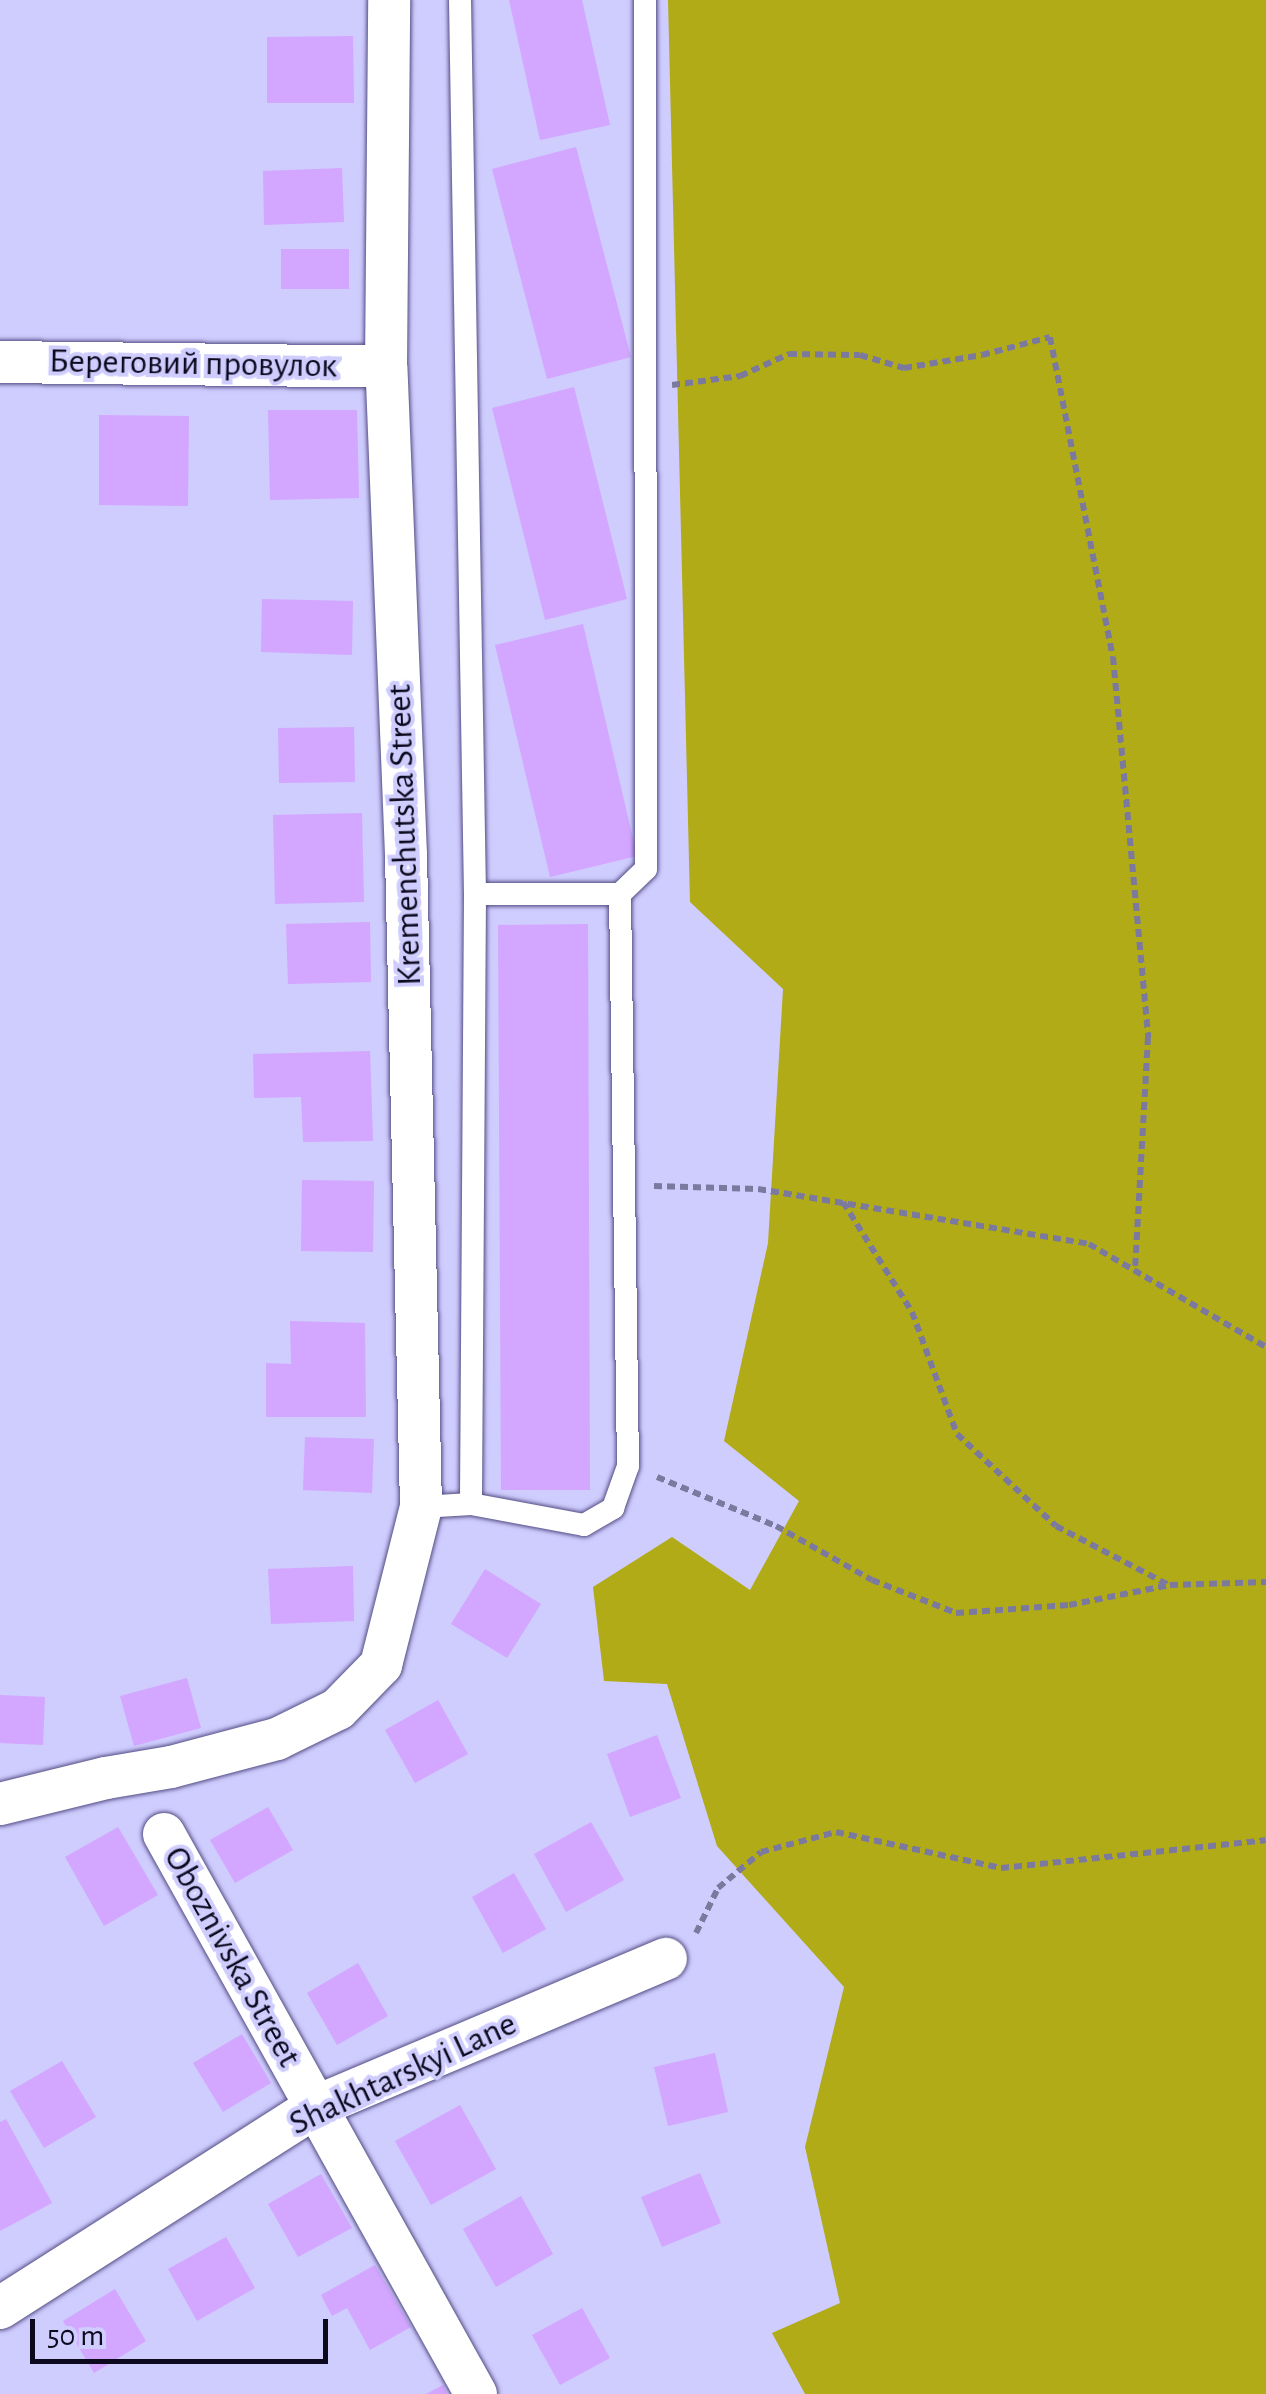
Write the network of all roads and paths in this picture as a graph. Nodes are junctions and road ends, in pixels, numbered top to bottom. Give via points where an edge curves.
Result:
1 (389, 0) edge
2 (460, 0) edge
3 (646, 0) edge
4 (0, 362) edge
5 (386, 367) junction
6 (646, 388) junction
7 (474, 894) junction
8 (620, 894) junction
9 (623, 1185) junction
10 (842, 1202) junction
11 (1135, 1271) junction
12 (1266, 1347) edge
13 (628, 1466) junction
14 (471, 1504) junction
15 (421, 1507) junction
16 (1266, 1582) edge
17 (1170, 1586) junction
18 (0, 1804) edge
19 (164, 1834) dead end
20 (1266, 1840) edge
21 (666, 1959) joint
22 (315, 2107) junction
23 (0, 2308) edge
24 (476, 2394) edge

1 - 5 street, Kremenchutska Street
2 - 7 lane
3 - 6 lane
4 - 5 street, Береговий провулок
5 - 15 street, Kremenchutska Street via 406,836
6 - 8 lane via 646,868
6 - 11 path via 740,376 789,354 860,354 904,368 1050,336 1113,657 1124,772 1148,1038
7 - 8 lane
7 - 14 lane
8 - 9 lane
9 - 10 path via 758,1189
9 - 13 lane
10 - 11 path via 1088,1244
10 - 17 path via 912,1312 956,1434 1056,1526
11 - 12 path
13 - 14 lane via 613,1508 584,1525
13 - 17 path via 776,1526 872,1580 956,1613 1069,1605
14 - 15 lane
15 - 18 street, Kremenchutska Street via 381,1665 338,1709 277,1739
16 - 17 path
19 - 22 street, Oboznivska Street
20 - 21 path via 1001,1868 836,1832 761,1852 718,1888 692,1942
21 - 22 street, Shakhtarskyi Lane
22 - 23 street, Shakhtarskyi Lane
22 - 24 street, Oboznivska Street

